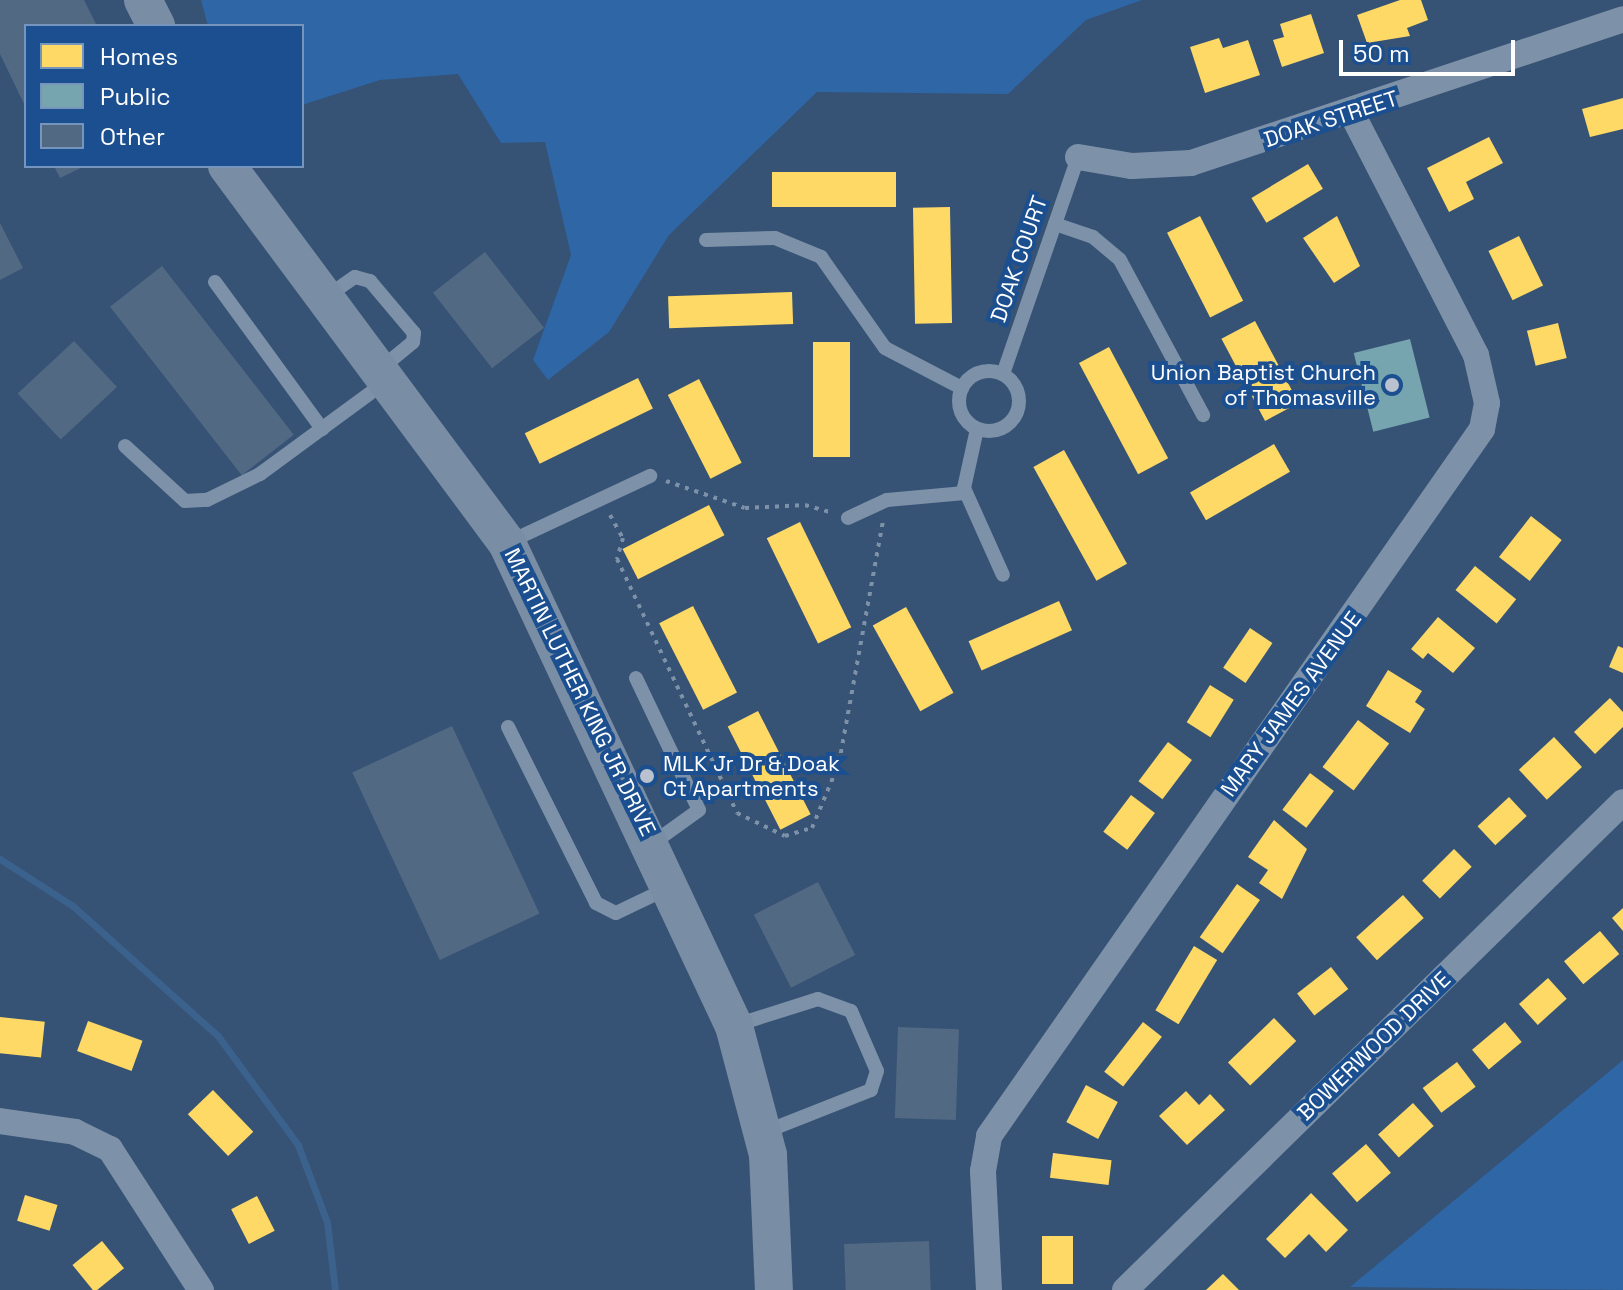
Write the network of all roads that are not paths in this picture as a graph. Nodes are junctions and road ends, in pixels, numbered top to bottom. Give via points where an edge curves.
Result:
1 (143, 0) edge
2 (1623, 19) edge
3 (155, 24) edge
4 (1352, 114) junction
5 (1078, 157) joint
6 (228, 168) edge
7 (1055, 224) junction
8 (706, 240) dead end
9 (215, 282) dead end
10 (323, 299) junction
11 (1003, 374) junction
12 (383, 376) junction
13 (962, 388) junction
14 (1203, 415) dead end
15 (322, 429) junction
16 (977, 429) junction
17 (125, 446) dead end
18 (650, 476) road end
19 (965, 493) junction
20 (848, 518) road end
21 (507, 543) junction
22 (1003, 575) dead end
23 (636, 678) dead end
24 (508, 727) dead end
25 (1623, 802) edge
26 (653, 843) junction
27 (674, 886) junction
28 (734, 1026) junction
29 (0, 1121) edge
30 (762, 1133) junction
31 (201, 1290) edge
32 (774, 1290) edge
33 (989, 1290) edge
34 (1125, 1290) edge

1 - 3 street
2 - 4 street, DOAK STREET
4 - 5 street, DOAK STREET via 1191,163 1132,166
4 - 33 street, MARY JAMES AVENUE via 1476,355 1487,403 1482,429 989,1136 983,1171
5 - 7 lane, DOAK COURT
6 - 10 street, MARTIN LUTHER KING JR DRIVE
7 - 11 lane, DOAK COURT
7 - 14 lane via 1093,237 1120,260
8 - 13 lane via 775,238 821,257 885,348
9 - 15 lane
10 - 12 street, MARTIN LUTHER KING JR DRIVE
10 - 12 lane via 355,277 370,281 414,333 413,342
11 - 13 lane via 984,371
11 - 16 lane via 1020,399 1014,419 997,430
12 - 15 lane
12 - 21 street, MARTIN LUTHER KING JR DRIVE
13 - 16 lane via 959,407
15 - 17 lane via 260,474 207,500 185,501
16 - 19 lane
18 - 21 lane
19 - 20 lane via 887,500
19 - 22 lane
21 - 26 street, MARTIN LUTHER KING JR DRIVE
23 - 26 lane via 699,810
24 - 27 lane via 596,903 616,913
25 - 34 street, BOWERWOOD DRIVE
26 - 27 street, MARTIN LUTHER KING JR DRIVE
27 - 28 street, MARTIN LUTHER KING JR DRIVE
28 - 30 street, MARTIN LUTHER KING JR DRIVE
28 - 30 lane via 818,999 851,1011 877,1071 871,1090
29 - 31 street via 75,1132 110,1149
30 - 32 street, MARTIN LUTHER KING JR DRIVE

